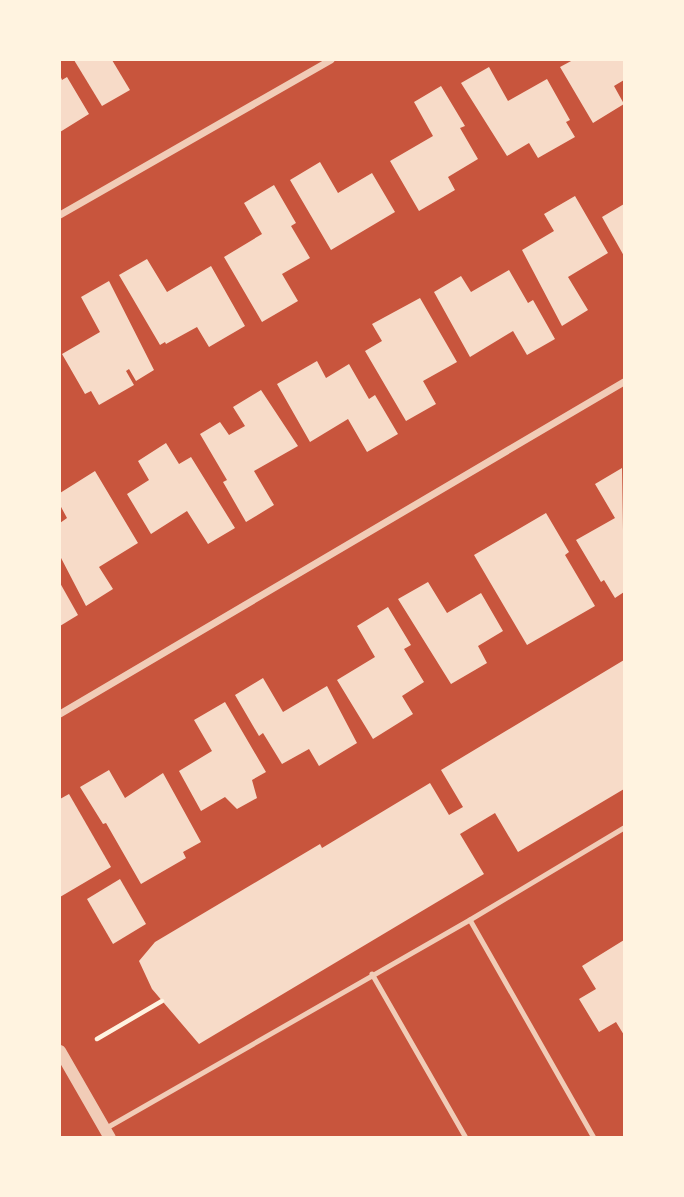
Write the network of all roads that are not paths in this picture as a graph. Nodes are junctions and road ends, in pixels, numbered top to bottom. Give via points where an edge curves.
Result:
1 (331, 60) edge
2 (60, 215) edge
3 (625, 382) edge
4 (60, 714) edge
5 (625, 828) edge
6 (470, 920) junction
7 (372, 974) junction
8 (60, 1052) edge
9 (107, 1133) edge
10 (466, 1138) edge
11 (594, 1138) edge

1 - 2 street
3 - 4 street
5 - 6 lane
6 - 7 lane
6 - 11 lane
7 - 9 lane
7 - 10 lane
8 - 9 street

